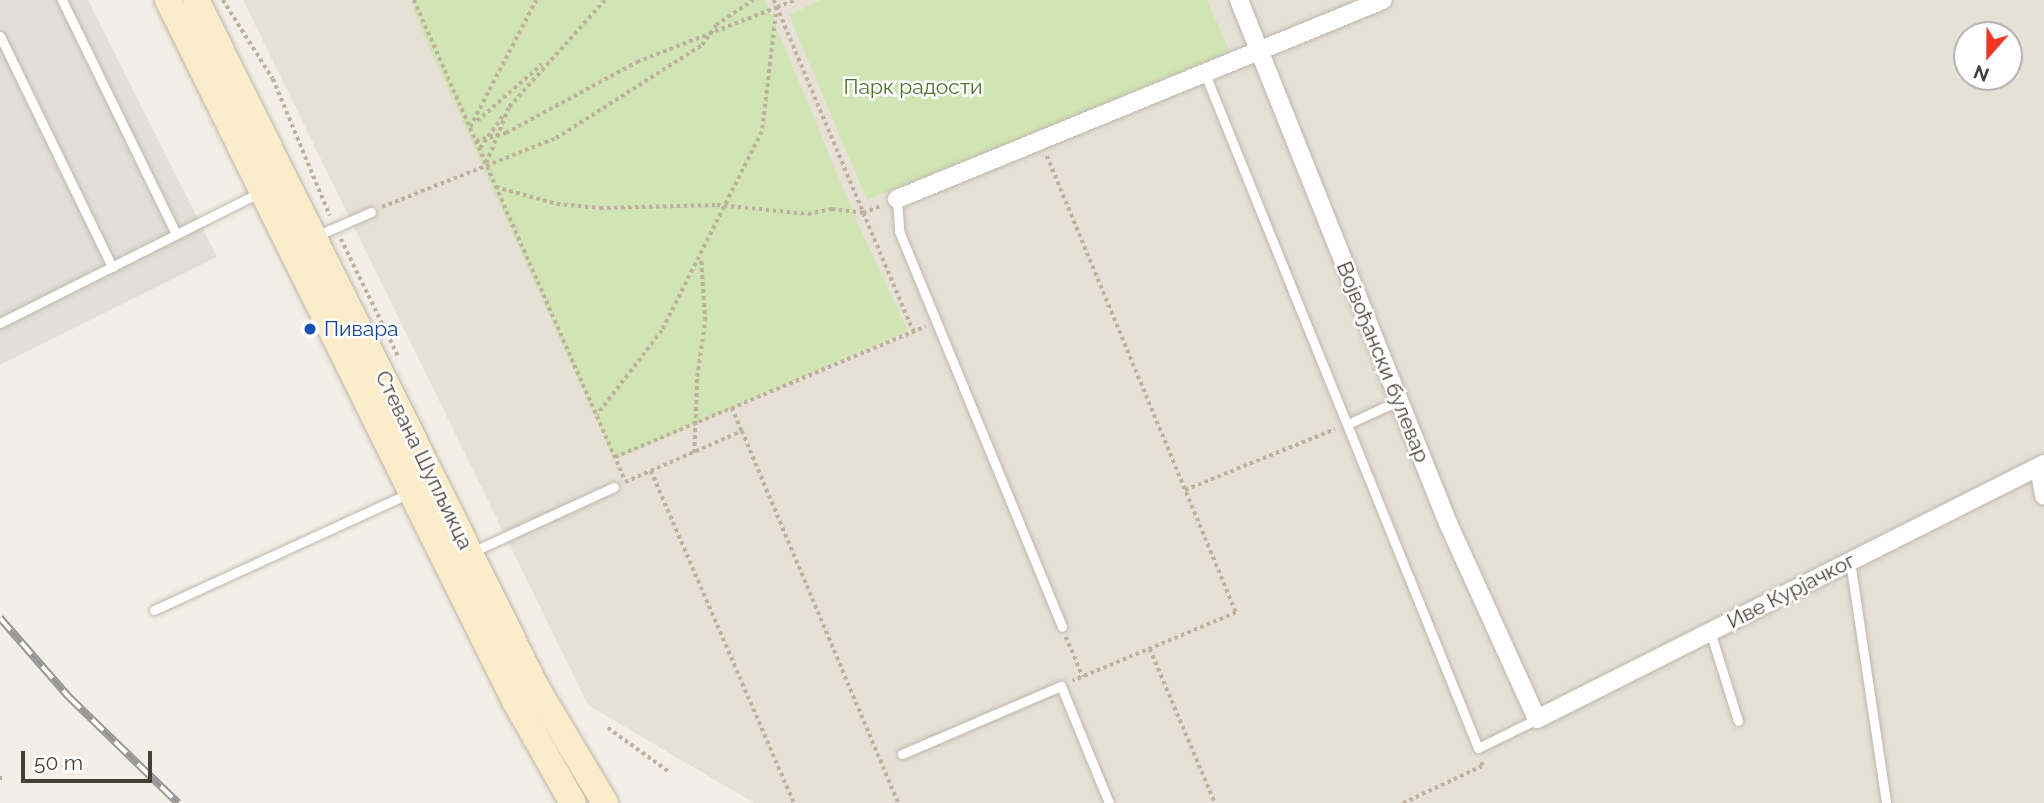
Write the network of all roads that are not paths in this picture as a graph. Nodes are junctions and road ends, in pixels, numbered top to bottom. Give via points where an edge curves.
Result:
1 (62, 0) edge
2 (168, 0) edge
3 (196, 0) edge
4 (1239, 0) edge
5 (1383, 0) edge
6 (0, 36) edge
7 (1261, 51) junction
8 (1205, 74) junction
9 (262, 191) junction
10 (897, 199) joint
11 (371, 212) road end
12 (325, 233) junction
13 (176, 234) junction
14 (289, 248) junction
15 (112, 267) junction
16 (0, 323) edge
17 (1398, 401) junction
18 (1350, 423) junction
19 (2041, 465) edge
20 (614, 487) road end
21 (410, 492) junction
22 (2044, 496) edge
23 (470, 553) junction
24 (1850, 561) junction
25 (154, 610) dead end
26 (1062, 627) road end
27 (1710, 631) junction
28 (1537, 719) junction
29 (1738, 721) dead end
30 (902, 754) dead end
31 (573, 803) edge
32 (605, 803) edge
33 (1109, 803) edge
34 (1886, 803) edge

1 - 13 lane
2 - 9 main road, Стевана Шупљикца
3 - 12 main road, Стевана Шупљикца
4 - 7 street, Војвођански булевар
5 - 7 street
6 - 15 lane
7 - 8 street
7 - 17 street, Војвођански булевар
8 - 10 street
8 - 18 lane
9 - 13 lane
9 - 14 main road, Стевана Шупљикца
10 - 26 lane via 899,231
11 - 12 lane
12 - 14 lane
12 - 23 main road, Стевана Шупљикца
13 - 15 lane
14 - 21 main road, Стевана Шупљикца
15 - 16 lane
17 - 18 lane
17 - 28 street, Војвођански булевар
18 - 28 lane via 1478,748
19 - 22 street
19 - 24 street, Иве Курјачког
20 - 23 lane
21 - 25 lane
21 - 31 main road, Стевана Шупљикца via 515,701
23 - 32 main road, Стевана Шупљикца via 567,745
24 - 27 street, Иве Курјачког
24 - 34 lane
27 - 28 street, Иве Курјачког
27 - 29 lane
30 - 33 lane via 1061,686

